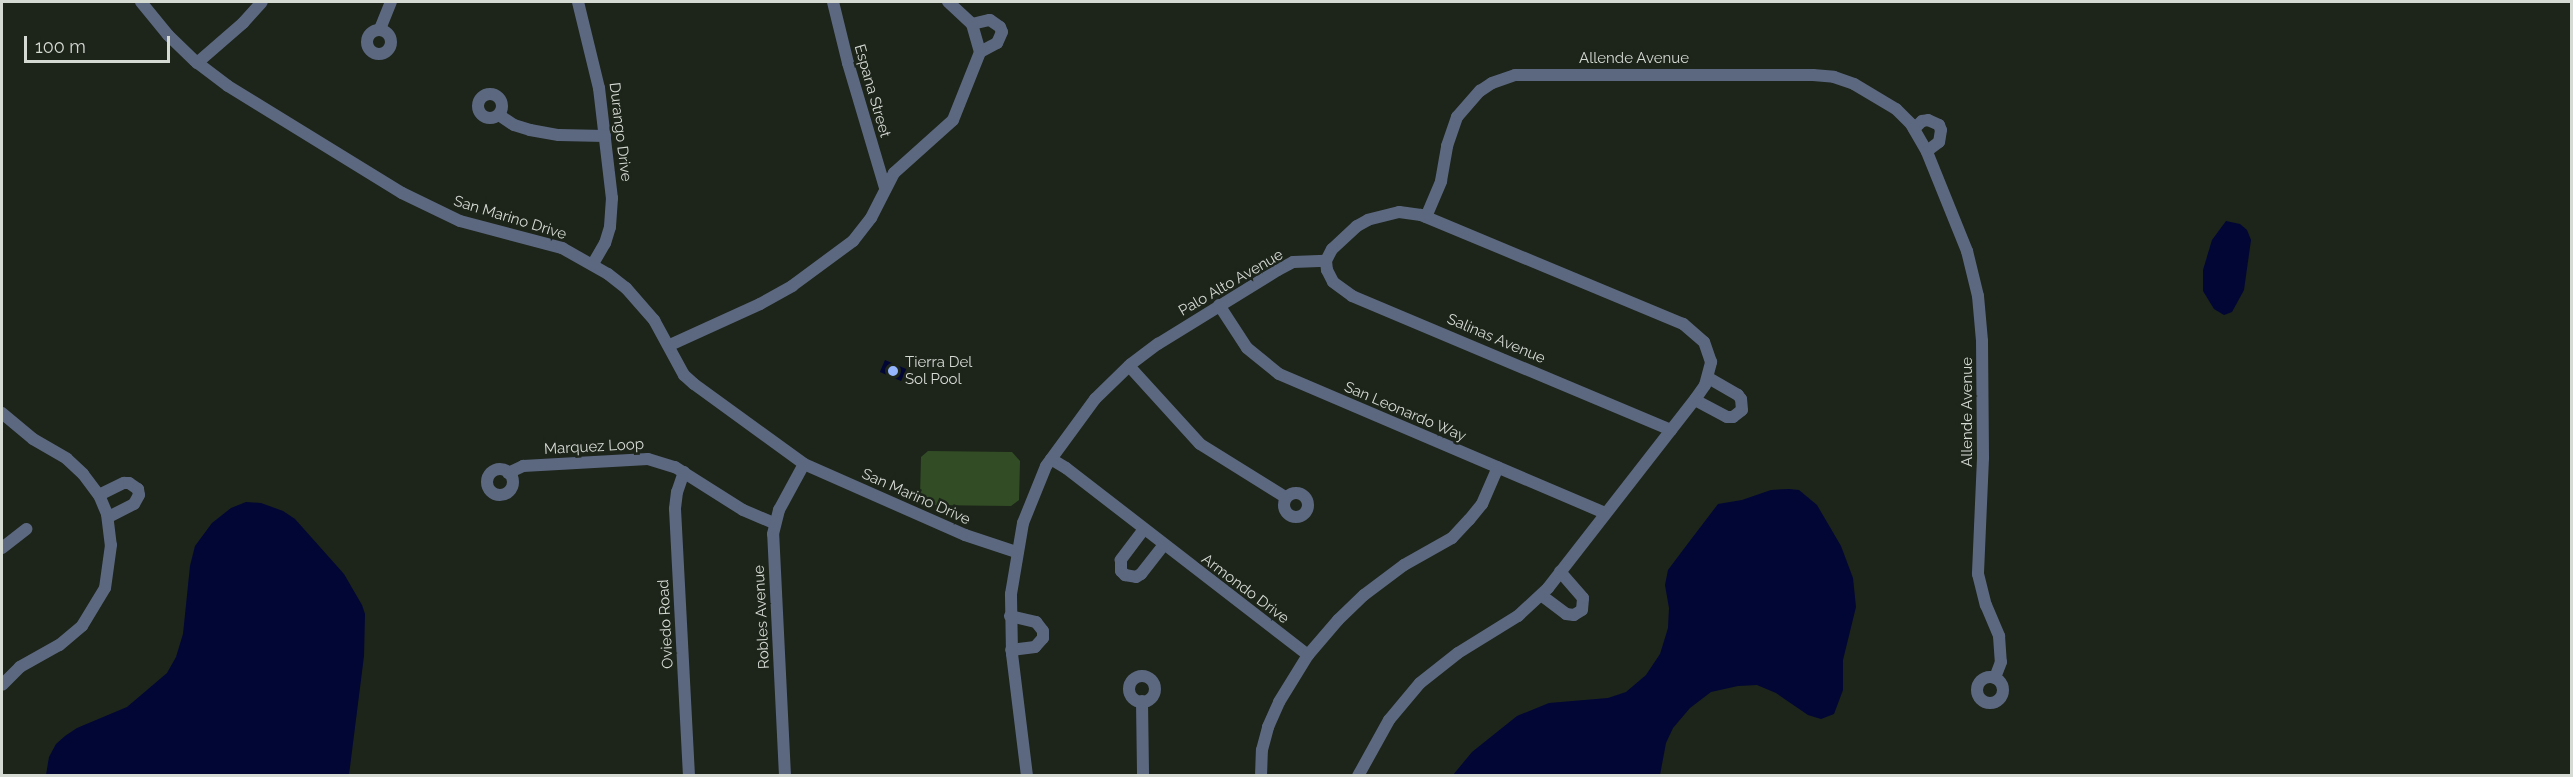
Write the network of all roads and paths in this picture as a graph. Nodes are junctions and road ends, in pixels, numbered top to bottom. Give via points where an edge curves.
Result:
1 (141, 2) edge
2 (262, 2) edge
3 (390, 2) edge
4 (578, 2) edge
5 (833, 2) edge
6 (948, 2) edge
7 (972, 24) junction
8 (380, 29) dead end
9 (980, 52) junction
10 (197, 63) junction
11 (500, 115) dead end
12 (1914, 129) junction
13 (605, 136) junction
14 (1927, 151) junction
15 (885, 188) junction
16 (1426, 217) junction
17 (1326, 261) junction
18 (593, 264) junction
19 (1219, 305) junction
20 (670, 345) junction
21 (1129, 366) junction
22 (1708, 378) junction
23 (1695, 400) junction
24 (2, 413) edge
25 (1671, 430) junction
26 (1051, 459) junction
27 (804, 464) junction
28 (1498, 467) junction
29 (684, 472) junction
30 (508, 473) dead end
31 (99, 495) junction
32 (1285, 497) dead end
33 (1605, 513) junction
34 (108, 517) junction
35 (774, 523) junction
36 (1144, 529) junction
37 (26, 530) dead end
38 (1164, 546) junction
39 (2, 548) edge
40 (1016, 552) junction
41 (1560, 572) junction
42 (1541, 595) junction
43 (1010, 616) junction
44 (1011, 650) junction
45 (1308, 655) junction
46 (1995, 678) dead end
47 (2, 685) edge
48 (1142, 701) dead end
49 (689, 776) edge
50 (785, 776) edge
51 (1028, 776) edge
52 (1143, 776) edge
53 (1261, 776) edge
54 (1358, 776) edge

1 - 10 street, San Marino Drive
2 - 10 street
3 - 8 street
4 - 13 street, Durango Drive via 597,73
5 - 15 street, Espana Street
6 - 7 street
7 - 9 street
7 - 9 street via 990,20 1002,32 997,43
9 - 15 street via 953,120 894,173
10 - 18 street, San Marino Drive via 322,145 433,210 562,248
11 - 13 street via 530,130
12 - 14 street, Allende Avenue
12 - 14 street via 1928,120 1939,125 1939,142
12 - 16 street, Allende Avenue via 1878,97 1834,77 1515,75 1480,91 1457,117 1441,181
13 - 18 street, Durango Drive via 612,213 605,243
14 - 46 street, Allende Avenue via 1967,251 1978,296 1983,458 1978,574 1999,636 2001,662
15 - 20 street via 871,218 853,241 760,304
16 - 17 street via 1399,212 1368,220 1343,237
16 - 22 street via 1683,324 1704,342 1711,362
17 - 19 street, Palo Alto Avenue via 1293,262
17 - 25 street, Salinas Avenue via 1333,282 1352,296
18 - 20 street, San Marino Drive via 641,303
19 - 21 street, Palo Alto Avenue
19 - 28 street, San Leonardo Way via 1247,348 1279,374
20 - 27 street, San Marino Drive via 684,375 693,384
21 - 26 street, Palo Alto Avenue via 1095,399
21 - 32 street via 1200,444
22 - 23 street
22 - 23 street via 1738,395 1742,410 1727,417
23 - 25 street
24 - 31 street via 33,439 67,459
25 - 33 street
26 - 36 street, Armondo Drive
26 - 40 street, Palo Alto Avenue via 1023,523
27 - 35 street, Robles Avenue
27 - 40 street, San Marino Drive via 965,536
28 - 33 street, San Leonardo Way
28 - 45 street via 1482,504 1452,538 1404,565 1364,596
29 - 30 street, Marquez Loop via 648,459 522,466
29 - 35 street, Marquez Loop via 743,510
29 - 49 street, Oviedo Road via 675,509
31 - 34 street
31 - 34 street via 124,483 138,489 134,504
33 - 41 street
34 - 47 street via 108,576 90,615 69,638 20,667
35 - 50 street, Robles Avenue
36 - 38 street, Armondo Drive
36 - 38 street via 1121,560 1125,575 1141,574
37 - 39 street
38 - 45 street, Armondo Drive
40 - 43 street, Palo Alto Avenue
41 - 42 street
41 - 42 street via 1583,598 1582,610 1566,614
42 - 54 street via 1518,616 1442,665 1414,689 1389,720
43 - 44 street, Palo Alto Avenue
43 - 44 street via 1035,622 1043,632 1035,647
44 - 51 street, Palo Alto Avenue
45 - 53 street via 1268,727
48 - 52 street

